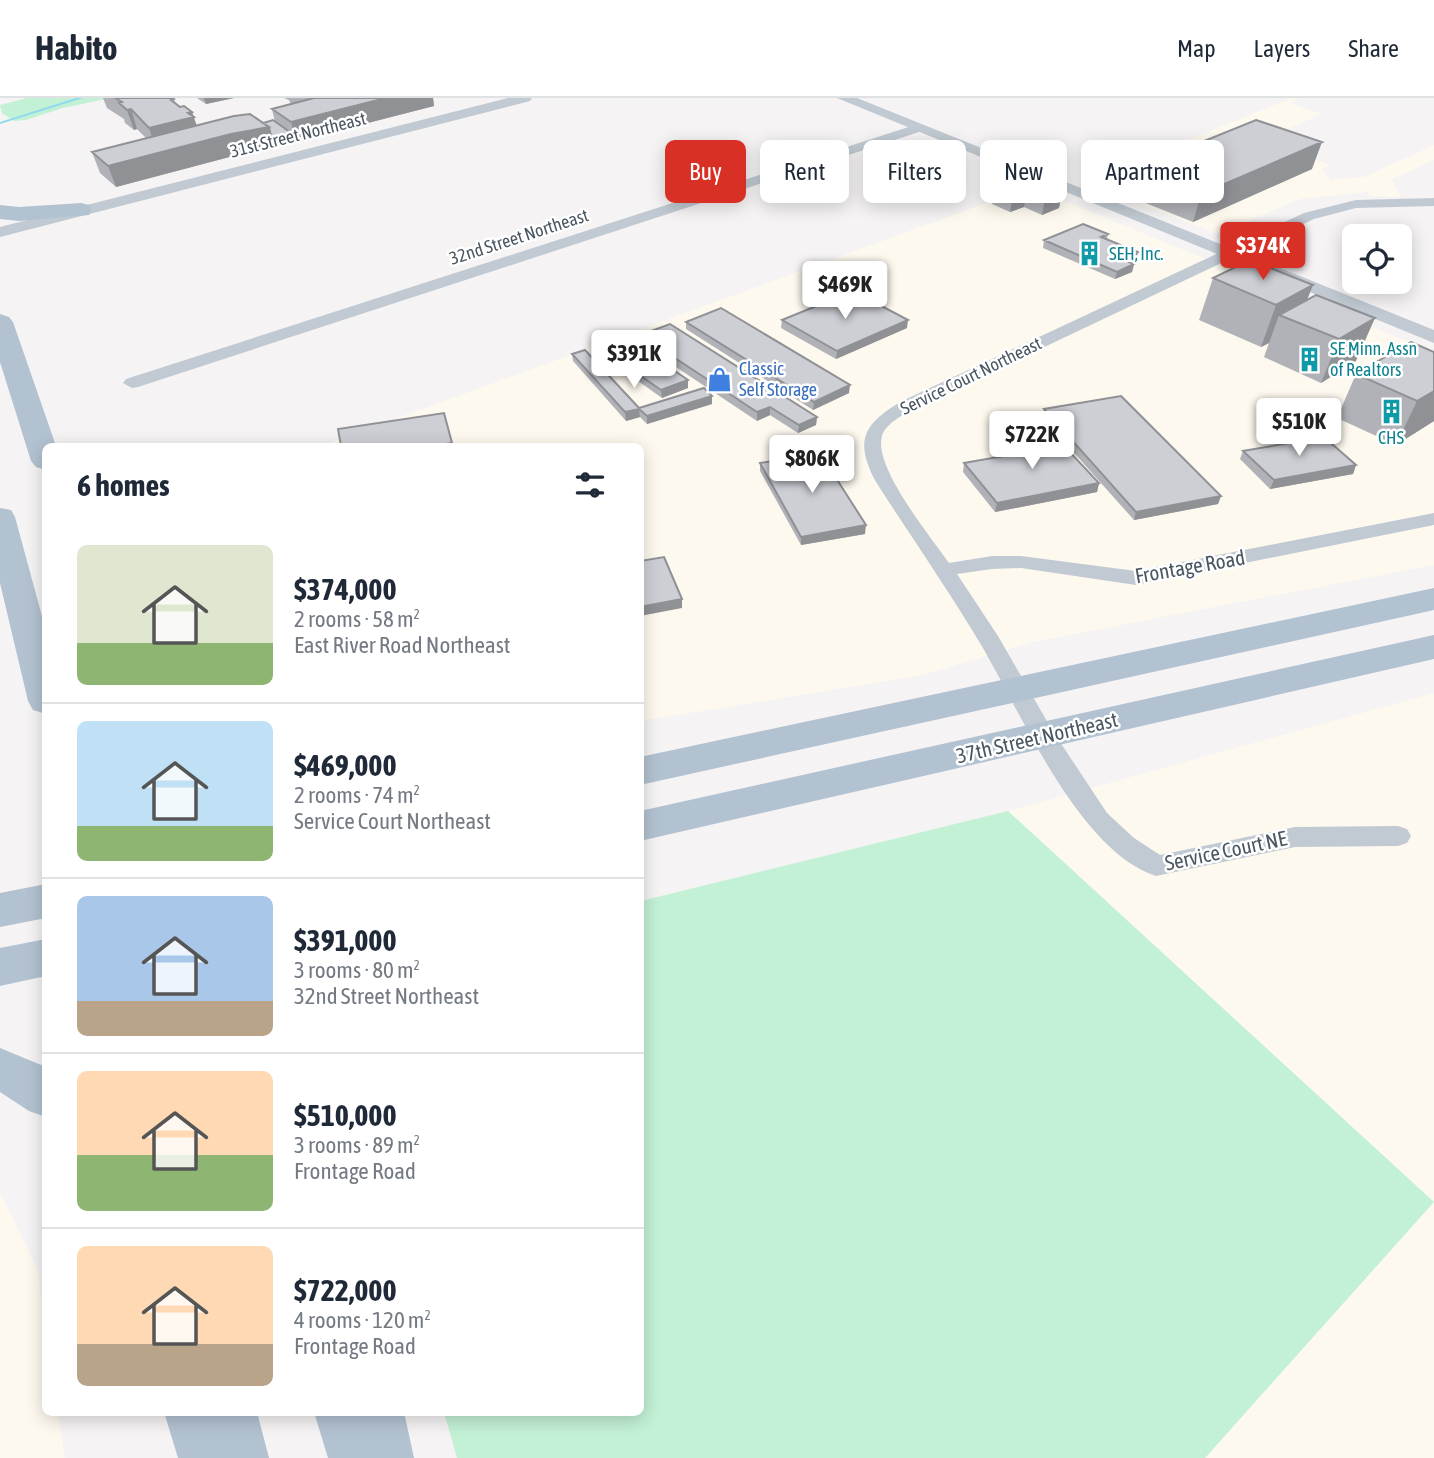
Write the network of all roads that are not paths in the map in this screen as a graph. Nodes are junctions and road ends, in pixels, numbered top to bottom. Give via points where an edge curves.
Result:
1 (525, 98) edge
2 (844, 98) edge
3 (918, 128) junction
4 (1434, 202) edge
5 (81, 210) junction
6 (0, 212) edge
7 (0, 232) edge
8 (1230, 253) junction
9 (0, 322) edge
10 (1434, 337) edge
11 (132, 383) dead end
12 (42, 449) edge
13 (0, 517) edge
14 (1434, 519) edge
15 (945, 570) junction
16 (1434, 599) edge
17 (1434, 647) edge
18 (42, 685) edge
19 (1018, 689) junction
20 (1044, 736) junction
21 (795, 738) junction
22 (644, 759) edge
23 (644, 770) edge
24 (838, 783) junction
25 (644, 825) edge
26 (1398, 836) dead end
27 (644, 844) edge
28 (42, 902) edge
29 (0, 911) edge
30 (42, 958) edge
31 (0, 967) edge
32 (0, 1069) edge
33 (42, 1092) edge
34 (193, 1416) edge
35 (230, 1416) edge
36 (343, 1416) edge
37 (376, 1416) edge
38 (207, 1458) edge
39 (240, 1458) edge
40 (357, 1458) edge
41 (385, 1458) edge

1 - 5 street, 31st Street Northeast
2 - 3 street
3 - 8 street
3 - 11 street, 32nd Street Northeast
4 - 8 street, Service Court Northeast via 1339,206
5 - 6 main road
5 - 7 street, 31st Street Northeast
8 - 10 street
8 - 15 street, Service Court Northeast via 908,405 875,430 870,447 873,458
9 - 12 main road
13 - 18 main road
14 - 15 street, Frontage Road via 1136,578 1021,562 986,562
15 - 19 street, Service Court Northeast
16 - 19 main road
17 - 20 main road, 37th Street Northeast
19 - 20 street, Service Court NE
19 - 21 main road
20 - 24 main road, 37th Street Northeast
20 - 26 street, Service Court NE via 1098,820 1156,866 1294,837
21 - 22 main road
21 - 23 main road
24 - 25 main road, 37th Street Northeast
24 - 27 main road
28 - 29 main road
30 - 31 main road
32 - 33 main road
34 - 38 main road
35 - 39 main road
36 - 40 main road
37 - 41 main road

